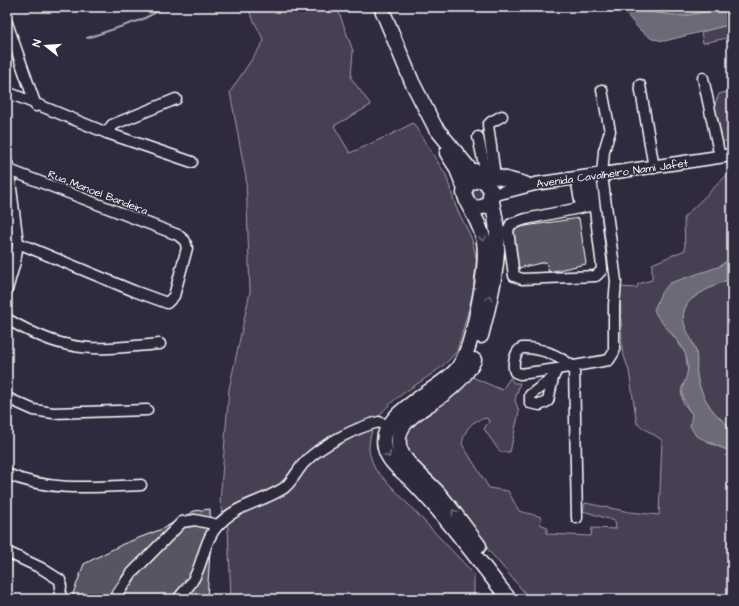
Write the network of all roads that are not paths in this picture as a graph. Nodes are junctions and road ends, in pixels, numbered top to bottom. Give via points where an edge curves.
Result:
1 (373, 7) edge
2 (381, 7) edge
3 (7, 23) edge
4 (703, 78) dead end
5 (640, 85) dead end
6 (602, 90) dead end
7 (7, 92) edge
8 (176, 99) dead end
9 (36, 106) junction
10 (502, 116) dead end
11 (107, 133) junction
12 (478, 137) dead end
13 (726, 156) edge
14 (192, 162) dead end
15 (8, 166) edge
16 (654, 168) junction
17 (588, 177) junction
18 (530, 184) joint
19 (489, 185) junction
20 (464, 189) junction
21 (468, 204) junction
22 (587, 206) junction
23 (18, 243) junction
24 (7, 290) edge
25 (7, 319) edge
26 (160, 344) dead end
27 (574, 367) junction
28 (7, 398) edge
29 (147, 410) dead end
30 (387, 427) junction
31 (7, 474) edge
32 (141, 484) dead end
33 (577, 518) dead end
34 (218, 525) junction
35 (7, 552) edge
36 (60, 599) edge
37 (114, 599) edge
38 (178, 599) edge
39 (509, 599) edge
40 (520, 599) edge

1 - 20 highway via 419,112 432,135 456,167
2 - 19 highway via 426,112 441,136 471,171
3 - 9 street
4 - 13 street
5 - 16 street
6 - 17 street via 610,131 604,151
7 - 9 street
8 - 11 street via 116,123
9 - 11 street
10 - 19 street via 488,125
11 - 14 street
12 - 19 street
13 - 16 main road, Avenida Cavalheiro Nami Jafet
15 - 23 street
15 - 23 street, Rua Manoel Bandeira via 178,235 185,241 187,248 174,296 170,302 165,303
16 - 17 main road, Avenida Cavalheiro Nami Jafet
17 - 18 main road, Avenida Cavalheiro Nami Jafet
17 - 22 street
17 - 22 street
17 - 27 street via 616,281 614,352 609,360
18 - 19 highway
19 - 20 highway via 471,182
19 - 21 highway via 489,203 481,208
40 -> 19 highway via 452,510 413,467 399,447 400,430 404,422 464,377 474,360 495,268 497,232
20 - 21 highway
21 -> 30 highway via 482,232 484,255 469,346 464,360 458,369 400,413
22 - 22 street via 602,267 599,274 522,279 514,276 508,230 511,224
23 - 24 street
25 - 26 street via 30,332 68,345 88,348
27 - 27 street via 546,351 522,348 518,352 514,369 520,374 555,374
27 - 33 street
28 - 29 street via 34,410 53,413
30 - 34 street via 380,422 366,425 327,446 305,462 286,486 271,496 240,507
30 -> 39 highway via 383,440 389,457 434,504
31 - 32 street via 39,484 65,486
34 - 37 street via 195,520 182,522 132,574
34 - 38 street via 208,538 190,586
35 - 36 street via 42,568 60,580

